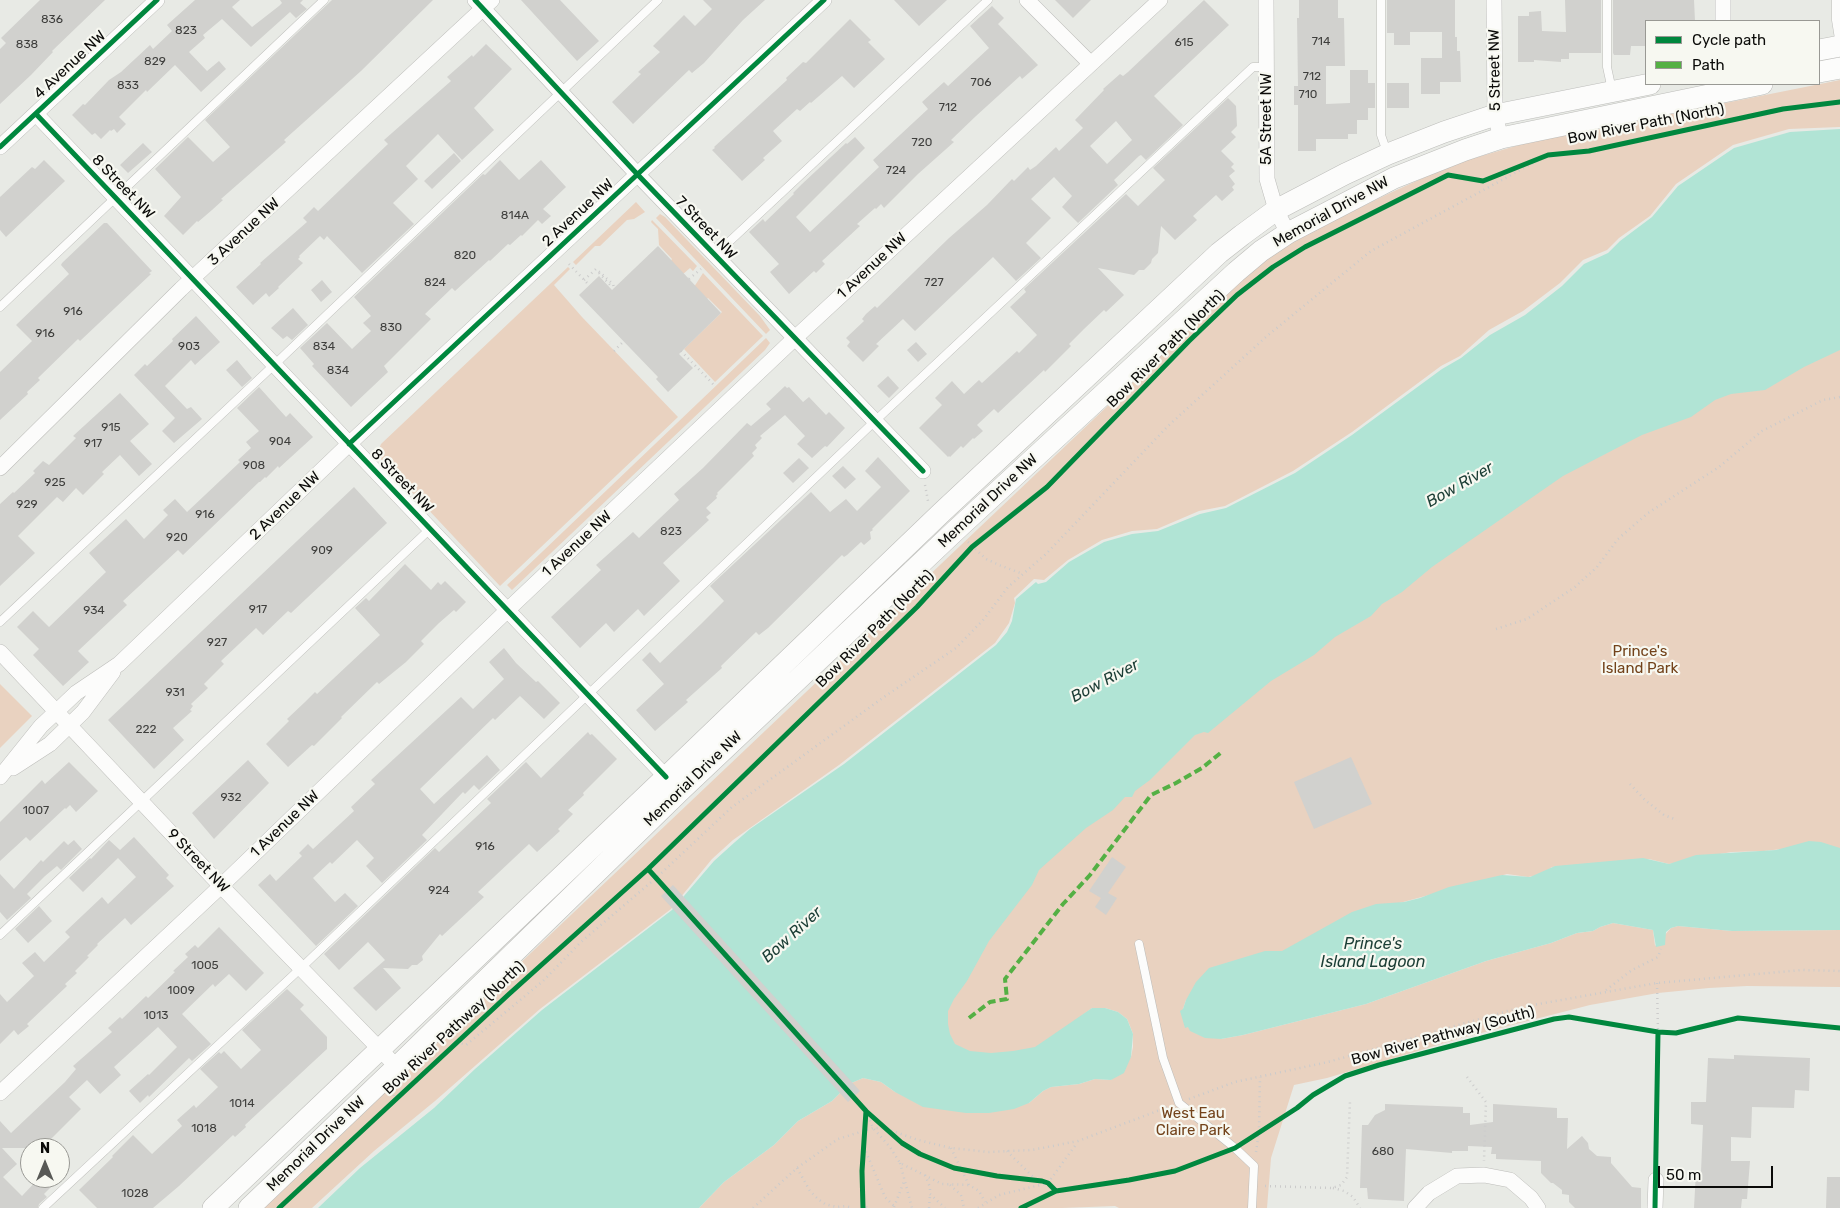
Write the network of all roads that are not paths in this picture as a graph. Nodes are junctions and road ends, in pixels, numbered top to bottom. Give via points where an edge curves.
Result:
1 (157, 0) edge
2 (324, 0) edge
3 (658, 0) edge
4 (824, 0) edge
5 (988, 0) edge
6 (1027, 0) edge
7 (1160, 0) edge
8 (1266, 0) edge
9 (1381, 0) edge
10 (1494, 0) edge
11 (1607, 0) edge
12 (1723, 0) edge
13 (1836, 0) edge
14 (483, 3) edge
15 (1723, 20) edge
16 (1840, 46) edge
17 (1820, 50) edge
18 (1090, 64) junction
19 (1267, 67) junction
20 (1840, 68) edge
21 (1820, 72) edge
22 (1645, 85) edge
23 (1752, 85) edge
24 (1733, 87) edge
25 (560, 92) junction
26 (1612, 92) junction
27 (36, 114) junction
28 (1495, 115) junction
29 (1501, 138) junction
30 (0, 147) edge
31 (1388, 154) junction
32 (638, 175) junction
33 (116, 198) junction
34 (1276, 210) junction
35 (1288, 233) junction
36 (715, 255) junction
37 (194, 278) junction
38 (0, 307) edge
39 (795, 338) junction
40 (274, 365) junction
41 (875, 421) junction
42 (350, 444) junction
43 (0, 468) edge
44 (923, 471) road end
45 (430, 529) junction
46 (508, 610) junction
47 (0, 622) edge
48 (0, 652) edge
49 (119, 664) junction
50 (588, 694) junction
51 (56, 712) junction
52 (69, 726) junction
53 (1, 776) edge
54 (666, 777) junction
55 (141, 801) junction
56 (221, 886) junction
57 (0, 934) edge
58 (1139, 944) dead end
59 (301, 968) junction
60 (380, 1048) junction
61 (397, 1067) junction
62 (0, 1094) edge
63 (1656, 1180) dead end
64 (43, 1208) edge
65 (213, 1208) edge
66 (249, 1208) edge
67 (1252, 1208) edge
68 (1414, 1208) edge
69 (1538, 1208) edge
70 (1655, 1208) edge

1 - 27 street, 4 Avenue NW
2 - 33 lane
3 - 25 lane
4 - 32 street, 2 Avenue NW
5 - 36 lane
6 - 18 street
7 - 18 street, 1 Avenue NW
8 - 19 street, 5A Street NW
9 - 31 lane via 1381,135
10 - 28 street, 5 Street NW
11 - 26 lane via 1607,66
12 - 15 street
13 - 16 lane
14 - 25 street, 7 Street NW
14 - 37 street, 3 Avenue NW
16 - 17 main road
18 - 39 street, 1 Avenue NW
19 - 34 street, 5A Street NW via 1267,180
19 - 41 lane via 1253,67
20 - 21 main road
22 - 26 main road, Memorial Drive NW
23 - 24 main road, Memorial Drive NW
24 - 29 main road, Memorial Drive NW
25 - 32 street, 7 Street NW
25 - 40 lane
26 - 28 main road, Memorial Drive NW
27 - 30 street, 4 Avenue NW
27 - 33 street, 8 Street NW
28 - 29 street, 5 Street NW
28 - 31 main road, Memorial Drive NW
29 - 35 main road, Memorial Drive NW via 1394,178
31 - 34 main road, Memorial Drive NW
32 - 36 street, 7 Street NW
32 - 42 street, 2 Avenue NW
33 - 37 street, 8 Street NW
33 - 38 lane
34 - 35 street, 5A Street NW
34 - 54 main road, Memorial Drive NW via 1219,253
35 - 61 main road, Memorial Drive NW via 1236,272 949,536 680,791
36 - 39 street, 7 Street NW
37 - 40 street, 8 Street NW
37 - 43 street, 3 Avenue NW
39 - 41 street, 7 Street NW
39 - 46 street, 1 Avenue NW
40 - 42 street, 8 Street NW
40 - 47 lane
41 - 44 street, 7 Street NW
41 - 50 lane
42 - 45 street, 8 Street NW
42 - 49 street, 2 Avenue NW
45 - 46 street, 8 Street NW
45 - 55 lane
46 - 50 street, 8 Street NW
46 - 56 street, 1 Avenue NW
48 - 51 street, 9 Street NW
49 - 51 street, 2 Avenue NW via 76,693
49 - 52 street, 2 Avenue NW
50 - 54 street, 8 Street NW
50 - 59 lane
51 - 52 street, 9 Street NW
51 - 53 street, 2 Avenue NW via 40,726
52 - 53 street, 2 Avenue NW via 50,744
52 - 55 street, 9 Street NW
54 - 60 main road, Memorial Drive NW
55 - 56 street, 9 Street NW
55 - 57 lane
56 - 59 street, 9 Street NW
56 - 62 street, 1 Avenue NW
58 - 67 lane via 1163,1058 1179,1103 1254,1166
59 - 60 street, 9 Street NW
59 - 64 lane
60 - 61 street, 9 Street NW
60 - 65 main road, Memorial Drive NW
61 - 66 main road, Memorial Drive NW
63 - 70 street
68 - 69 street via 1429,1193 1457,1176 1484,1175 1510,1180

